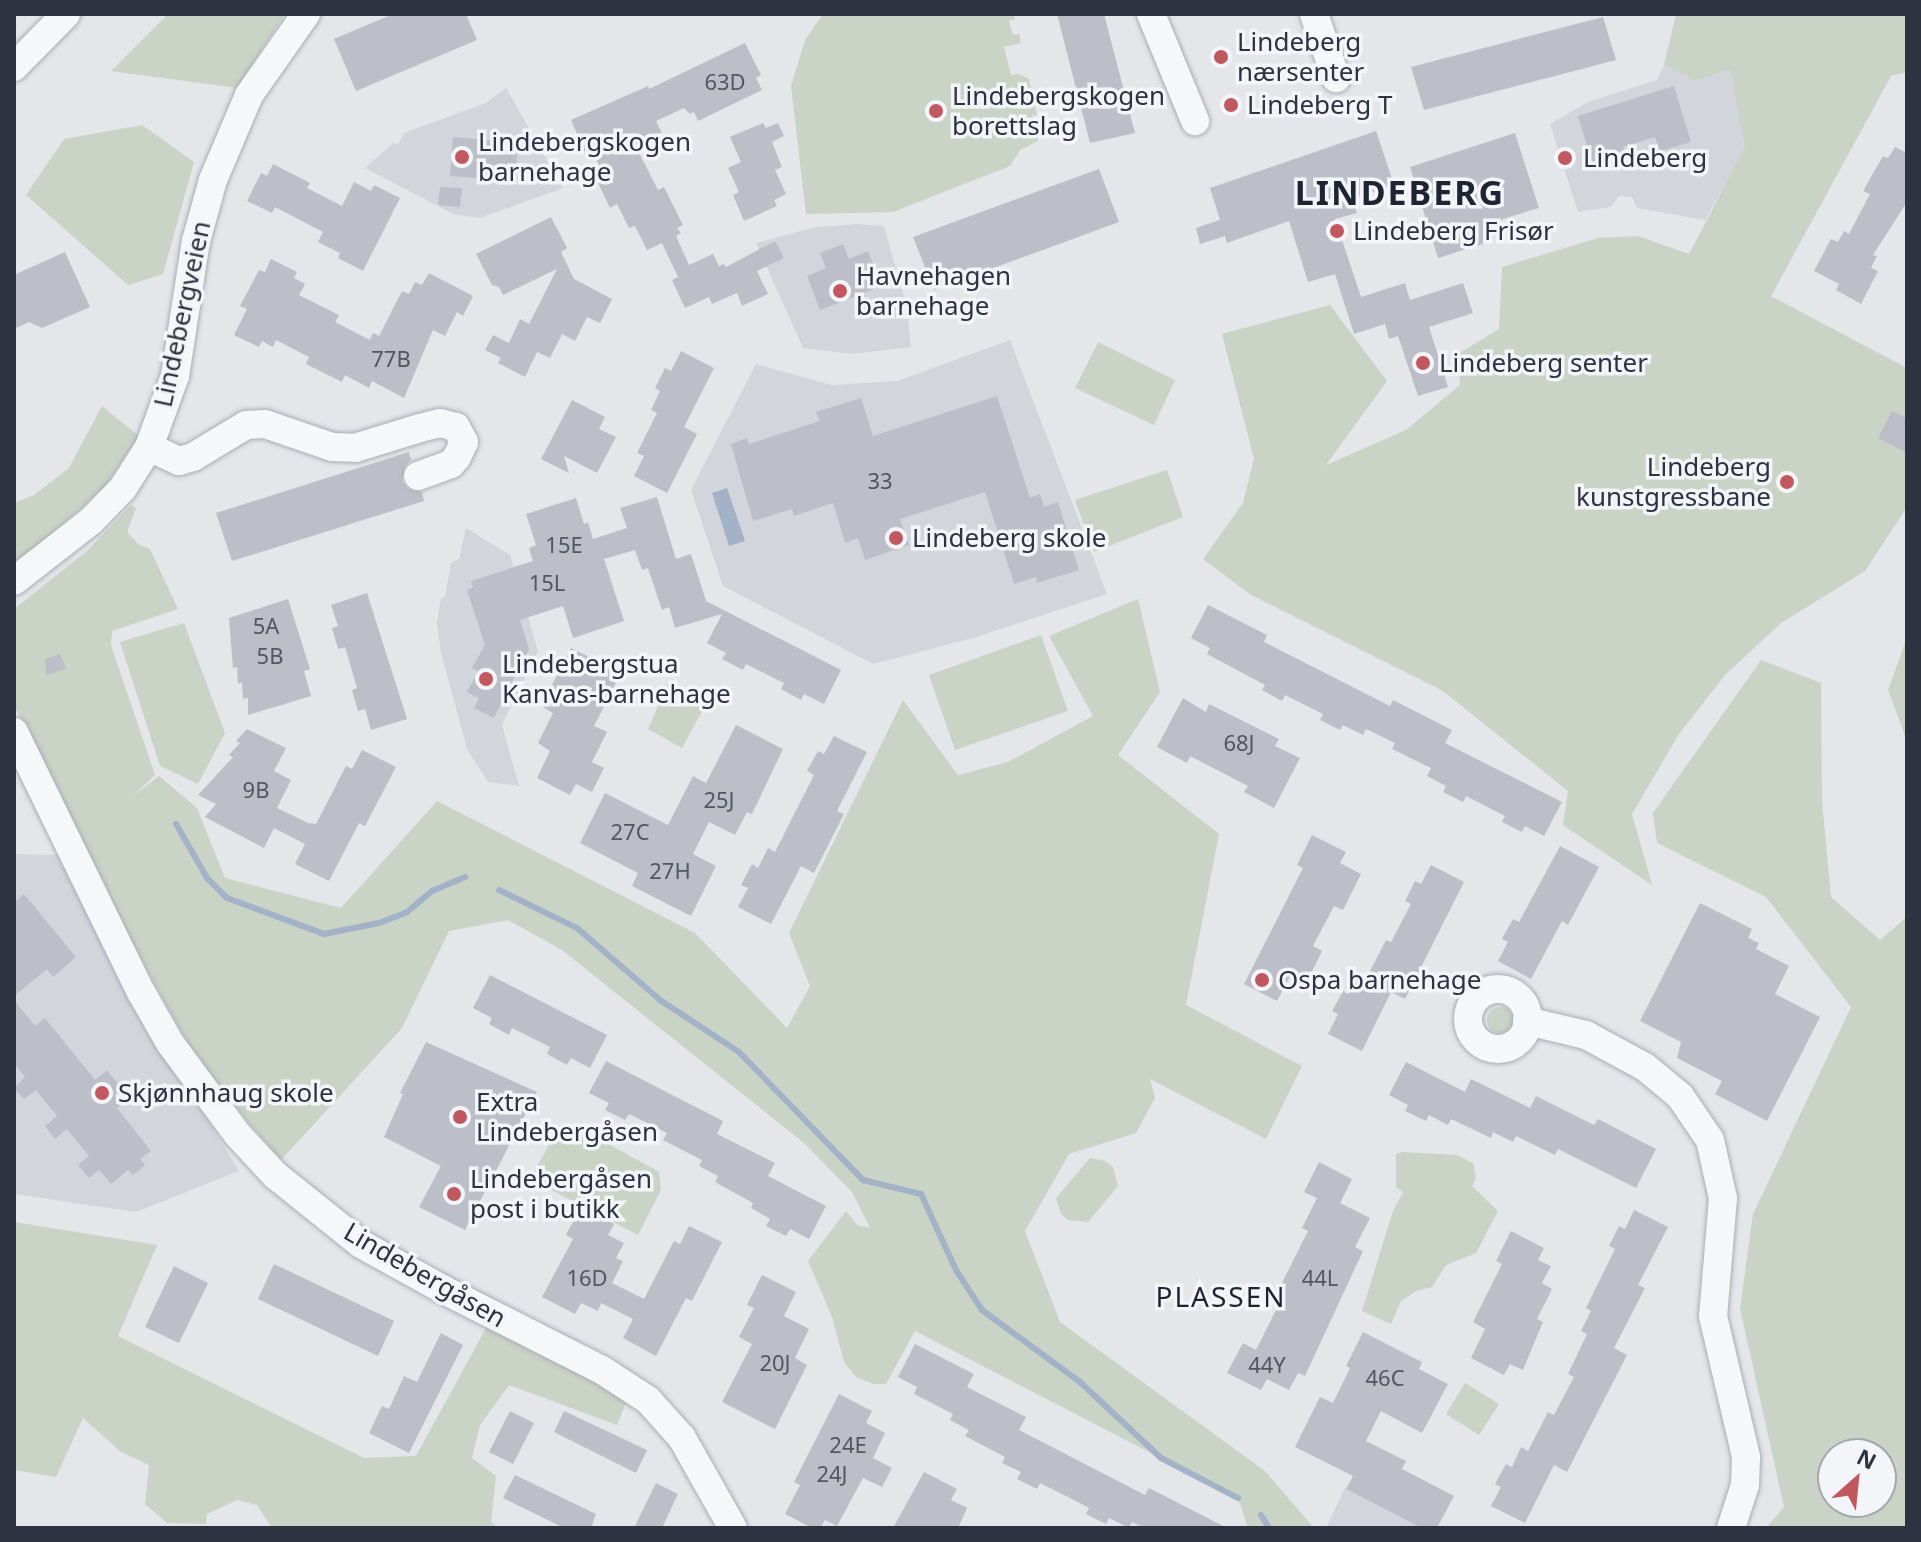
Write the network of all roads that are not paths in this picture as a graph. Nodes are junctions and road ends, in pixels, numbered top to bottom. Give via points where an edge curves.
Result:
1 (66, 14) edge
2 (306, 14) edge
3 (1151, 14) edge
4 (1314, 14) edge
5 (14, 67) edge
6 (1336, 78) dead end
7 (1195, 121) dead end
8 (149, 447) junction
9 (418, 476) dead end
10 (14, 581) edge
11 (14, 732) edge
12 (1527, 1021) dead end
13 (733, 1528) edge
14 (1731, 1528) edge

1 - 5 street
2 - 8 street, Lindebergveien via 249,95 213,180 196,241 175,376
3 - 7 street
4 - 6 street
8 - 9 street via 179,461 246,425 265,424 332,447 355,448 430,425 456,427 464,442 457,457
8 - 10 street, Lindebergveien via 123,488 91,521
11 - 13 street, Lindebergåsen via 141,992 170,1043 237,1134 275,1175 361,1244 602,1370 648,1400 682,1438
12 - 14 street via 1586,1035 1633,1060 1680,1096 1710,1140 1723,1198 1713,1316 1746,1457 1745,1485

